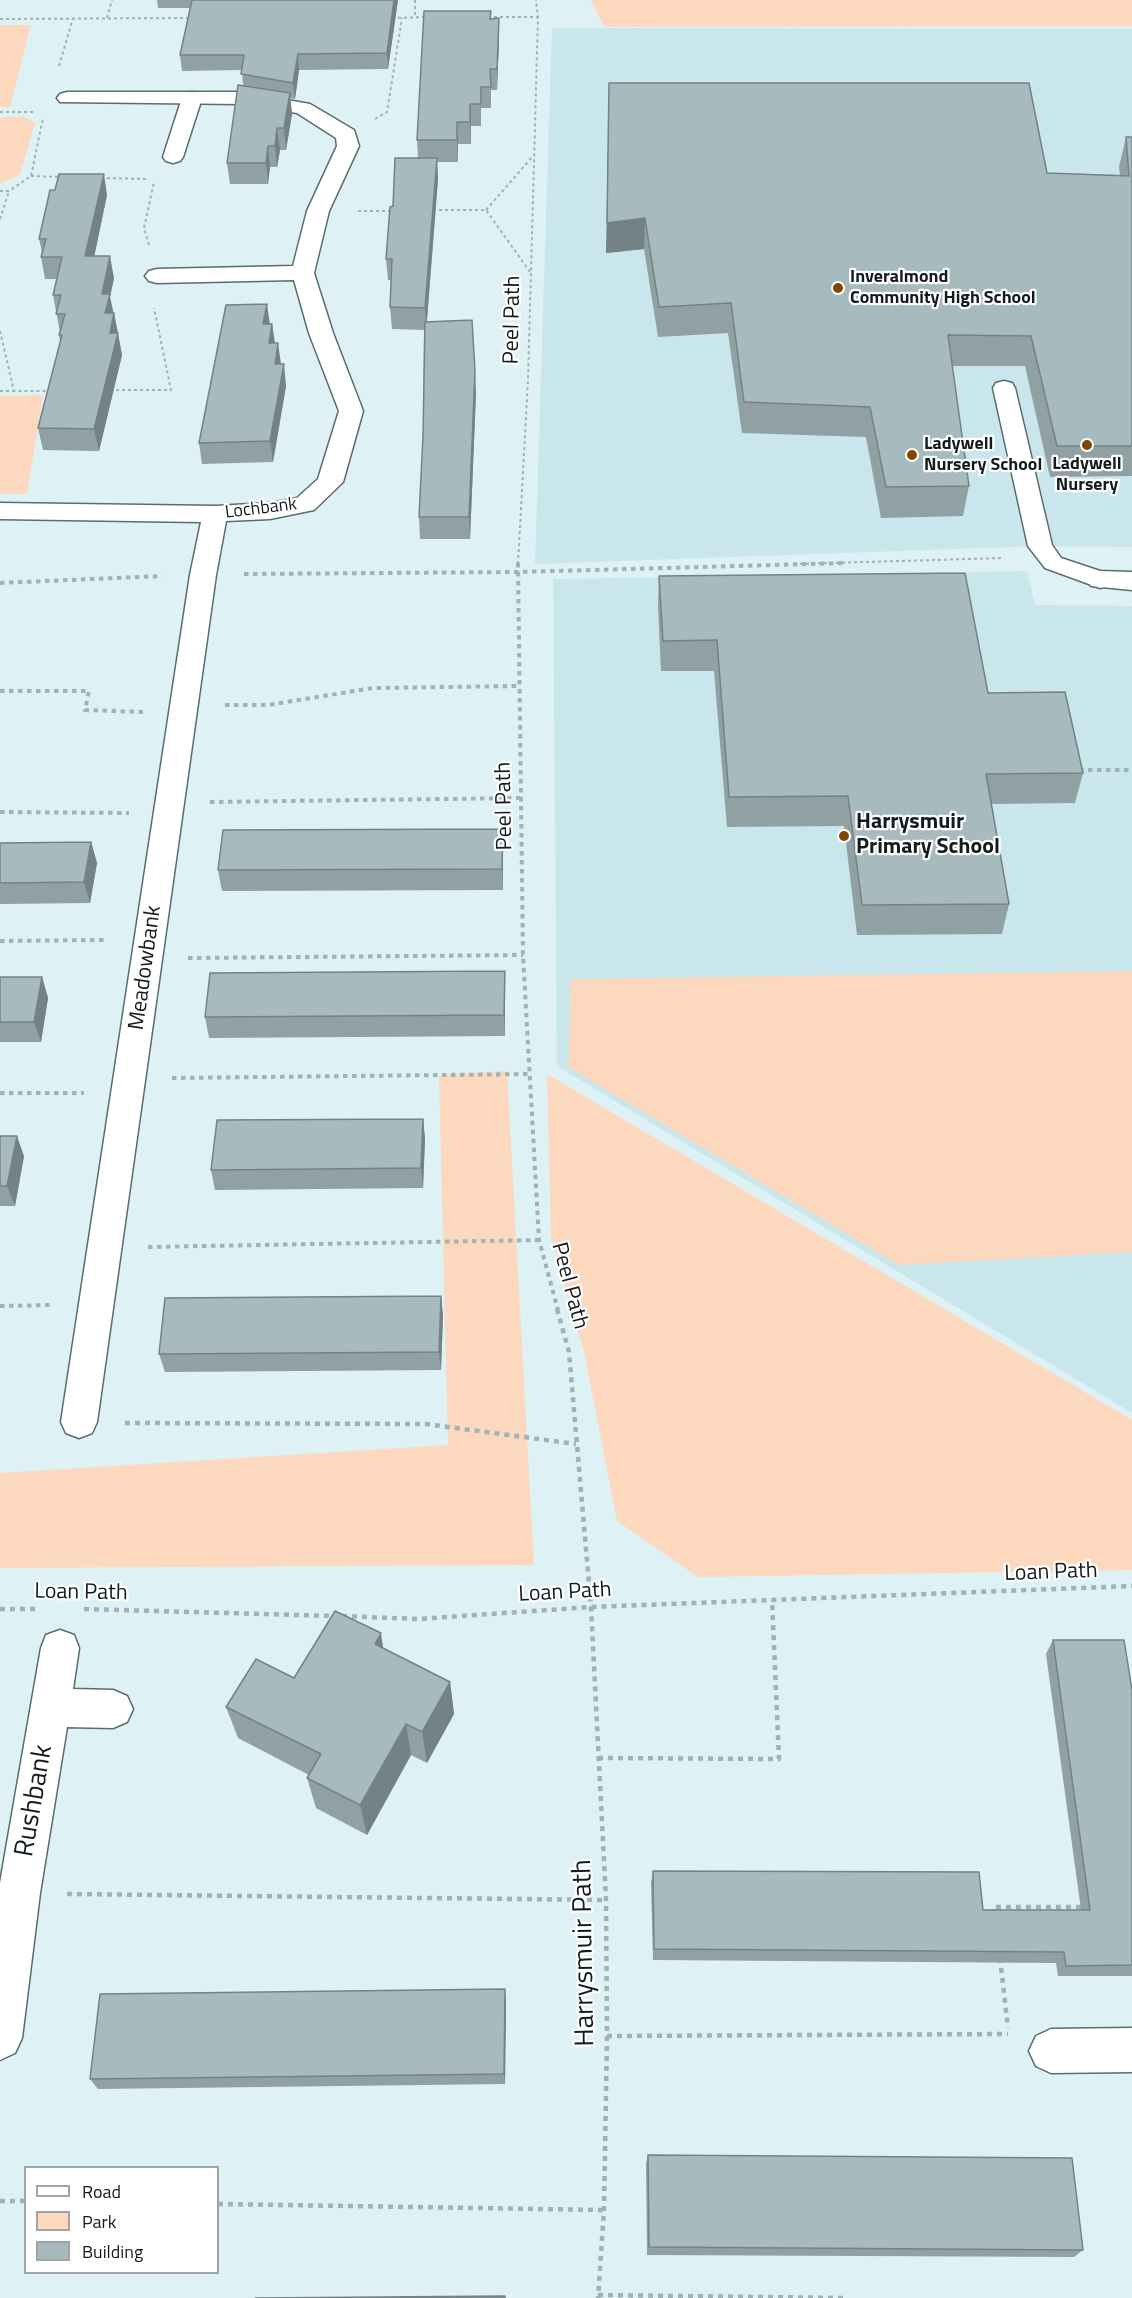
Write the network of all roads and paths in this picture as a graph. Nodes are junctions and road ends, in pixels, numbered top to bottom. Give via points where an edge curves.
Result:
1 (112, 0) edge
2 (416, 0) edge
3 (536, 0) edge
4 (415, 17) junction
5 (426, 17) edge
6 (482, 17) edge
7 (538, 17) junction
8 (107, 18) junction
9 (201, 18) edge
10 (391, 18) edge
11 (402, 18) junction
12 (0, 19) edge
13 (67, 98) dead end
14 (192, 98) junction
15 (44, 112) dead end
16 (346, 135) junction
17 (534, 155) junction
18 (173, 157) dead end
19 (31, 176) junction
20 (64, 177) edge
21 (98, 178) edge
22 (0, 190) edge
23 (9, 191) junction
24 (397, 210) edge
25 (430, 210) edge
26 (486, 210) junction
27 (318, 211) junction
28 (0, 219) edge
29 (530, 272) junction
30 (303, 273) junction
31 (157, 276) junction
32 (0, 331) edge
33 (1004, 388) dead end
34 (104, 390) edge
35 (0, 391) edge
36 (14, 391) junction
37 (59, 391) edge
38 (0, 511) edge
39 (215, 514) junction
40 (1053, 563) junction
41 (518, 572) junction
42 (203, 575) junction
43 (1100, 580) joint
44 (1132, 581) edge
45 (0, 583) edge
46 (520, 686) junction
47 (0, 691) edge
48 (184, 708) junction
49 (1078, 770) edge
50 (1132, 770) edge
51 (522, 798) junction
52 (169, 808) junction
53 (0, 812) edge
54 (0, 941) edge
55 (149, 949) junction
56 (524, 955) junction
57 (530, 1074) junction
58 (128, 1086) junction
59 (0, 1093) edge
60 (539, 1240) junction
61 (105, 1248) junction
62 (79, 1422) joint
63 (576, 1444) junction
64 (1132, 1586) edge
65 (772, 1600) junction
66 (591, 1607) junction
67 (45, 1608) dead end
68 (0, 1609) edge
69 (79, 1609) dead end
70 (60, 1648) dead end
71 (52, 1707) junction
72 (113, 1709) dead end
73 (598, 1758) junction
74 (20, 1893) junction
75 (606, 1900) junction
76 (1086, 1907) edge
77 (995, 1919) edge
78 (999, 1953) edge
79 (1009, 2034) junction
80 (607, 2036) junction
81 (0, 2038) edge
82 (1132, 2050) edge
83 (1051, 2051) joint
84 (0, 2201) edge
85 (24, 2201) edge
86 (219, 2204) edge
87 (604, 2210) junction
88 (598, 2297) edge
89 (846, 2298) edge

1 - 8 path
2 - 4 path
3 - 7 path, Peel Path
4 - 5 path
4 - 11 path
6 - 7 path
7 - 17 path, Peel Path
8 - 9 path
8 - 12 path
10 - 11 path
11 - 16 path via 387,112
13 - 14 street
14 - 16 street via 242,98 303,108
14 - 18 lane
15 - 19 path
16 - 27 street via 348,146
17 - 26 path
17 - 29 path, Peel Path
19 - 20 path
19 - 23 path
21 - 31 path via 155,179 144,228
22 - 23 path
23 - 28 path
24 - 27 path
25 - 26 path
26 - 29 path
27 - 30 street
29 - 41 path, Peel Path
30 - 31 street
30 - 39 street, Lochbank via 351,411 330,482 306,504 270,512
31 - 34 path via 153,313 171,390
32 - 36 path
33 - 40 lane via 1040,546
35 - 36 path
36 - 37 path
38 - 39 street, Lochbank
39 - 42 street, Meadowbank
40 - 41 path via 1005,558
40 - 43 lane
41 - 42 path
41 - 46 path, Peel Path
42 - 45 path
42 - 48 street, Meadowbank
43 - 44 street
46 - 48 path via 373,688 268,705
46 - 51 path, Peel Path
47 - 48 path via 89,691 85,710
48 - 52 street, Meadowbank
49 - 50 path
51 - 52 path
51 - 56 path, Peel Path
52 - 53 path
52 - 55 street, Meadowbank
54 - 55 path
55 - 56 path
55 - 58 street, Meadowbank
56 - 57 path, Peel Path
57 - 58 path
57 - 60 path, Peel Path
58 - 59 path
58 - 61 street, Meadowbank
60 - 61 path
60 - 63 path, Peel Path via 569,1352
61 - 62 street, Meadowbank
62 - 63 path via 426,1424
63 - 66 path, Peel Path
64 - 65 path, Loan Path
65 - 66 path, Loan Path
65 - 73 path via 779,1759
66 - 69 path, Loan Path via 418,1619
66 - 73 path, Harrysmuir Path
67 - 68 path, Loan Path
70 - 71 street, Rushbank
71 - 72 street
71 - 74 street, Rushbank
73 - 75 path, Harrysmuir Path
74 - 75 path
74 - 81 street, Rushbank
75 - 80 path, Harrysmuir Path
76 - 77 path via 993,1907
78 - 79 path
79 - 80 path
79 - 83 path
80 - 87 path, Harrysmuir Path
82 - 83 street
84 - 85 path
86 - 87 path
87 - 88 path, Harrysmuir Path
88 - 89 path

